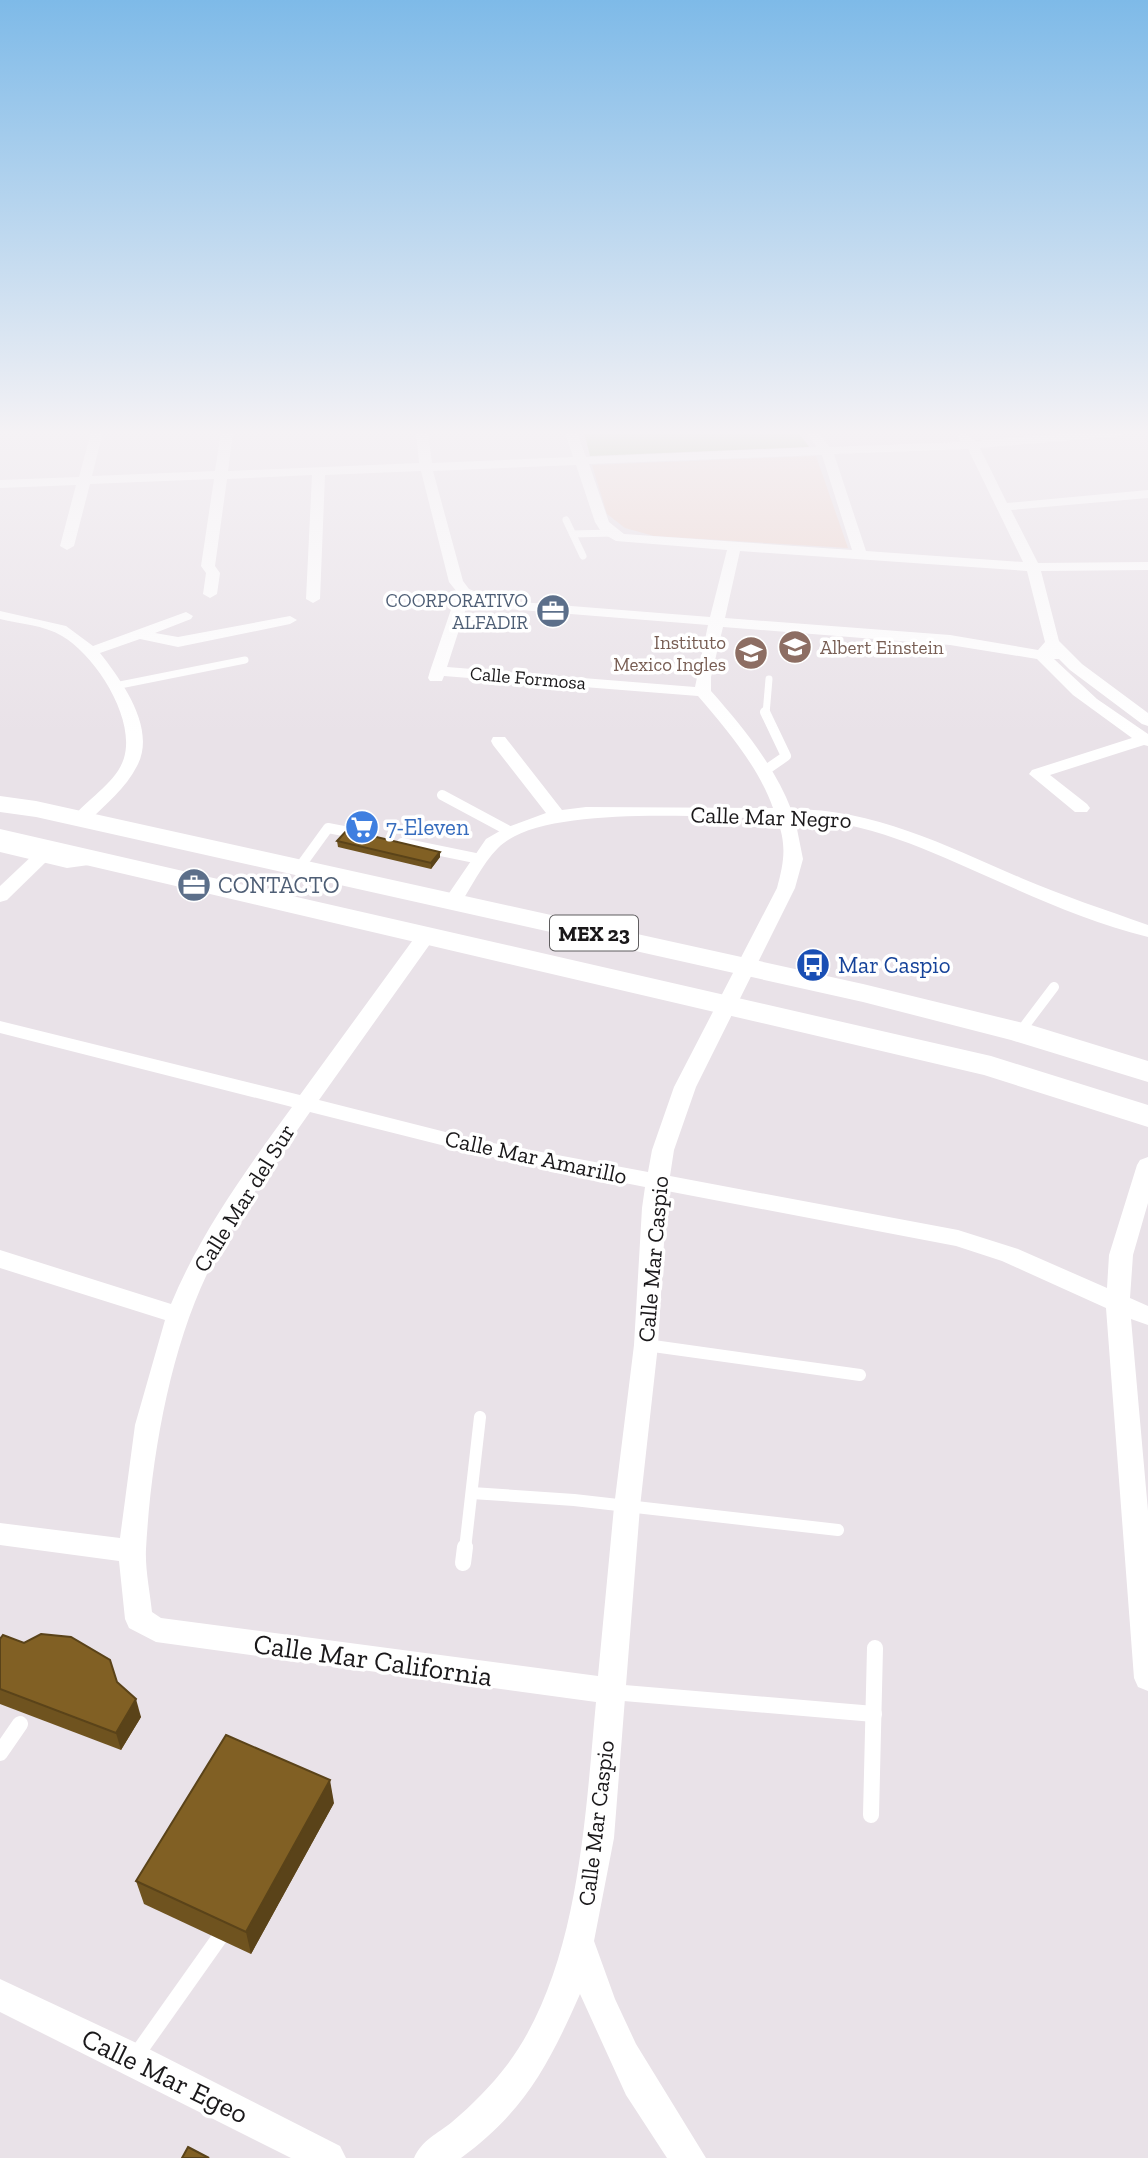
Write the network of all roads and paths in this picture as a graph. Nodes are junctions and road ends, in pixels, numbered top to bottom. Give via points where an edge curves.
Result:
1 (71, 533) edge
2 (213, 533) edge
3 (317, 533) edge
4 (443, 533) edge
5 (612, 533) joint
6 (854, 533) edge
7 (1016, 533) edge
8 (573, 534) joint
9 (68, 546) dead end
10 (734, 548) junction
11 (583, 556) dead end
12 (862, 556) junction
13 (1148, 566) edge
14 (1033, 567) junction
15 (464, 592) junction
16 (210, 594) dead end
17 (313, 599) dead end
18 (0, 615) edge
19 (186, 616) dead end
20 (290, 620) dead end
21 (718, 624) junction
22 (139, 634) junction
23 (1052, 650) junction
24 (90, 652) junction
25 (245, 660) dead end
26 (769, 679) dead end
27 (116, 687) junction
28 (703, 692) junction
29 (1148, 721) edge
30 (1146, 740) edge
31 (499, 741) dead end
32 (763, 772) junction
33 (442, 795) dead end
34 (0, 801) edge
35 (1081, 808) dead end
36 (785, 814) junction
37 (557, 816) junction
38 (80, 819) junction
39 (511, 832) junction
40 (366, 836) edge
41 (0, 837) edge
42 (391, 841) edge
43 (0, 845) edge
44 (42, 856) junction
45 (87, 859) junction
46 (480, 859) junction
47 (299, 868) junction
48 (0, 896) edge
49 (452, 902) junction
50 (1148, 931) edge
51 (425, 937) junction
52 (747, 967) junction
53 (1054, 987) dead end
54 (726, 1005) junction
55 (0, 1027) edge
56 (1020, 1032) junction
57 (1148, 1072) edge
58 (305, 1102) junction
59 (1148, 1116) edge
60 (1148, 1165) edge
61 (657, 1183) junction
62 (0, 1259) edge
63 (1118, 1302) junction
64 (179, 1315) junction
65 (1148, 1316) edge
66 (646, 1345) junction
67 (860, 1375) dead end
68 (480, 1417) dead end
69 (472, 1493) junction
70 (627, 1507) junction
71 (838, 1531) dead end
72 (0, 1534) edge
73 (132, 1551) junction
74 (463, 1563) dead end
75 (139, 1619) joint
76 (875, 1648) dead end
77 (1148, 1678) edge
78 (611, 1692) junction
79 (874, 1714) junction
80 (20, 1724) dead end
81 (0, 1753) edge
82 (871, 1815) dead end
83 (237, 1912) edge
84 (580, 1943) junction
85 (0, 1995) edge
86 (133, 2059) junction
87 (328, 2158) edge
88 (432, 2158) edge
89 (688, 2158) edge

1 - 9 street
2 - 16 street
3 - 17 street
4 - 15 street via 456,582
5 - 8 lane
5 - 10 street via 644,541
6 - 12 street
7 - 14 street
8 - 11 lane
10 - 12 street
10 - 21 street
12 - 14 street
13 - 14 street
14 - 23 street
15 - 21 street via 520,608
15 - 28 street, Calle Formosa via 437,674
18 - 24 street via 66,632
19 - 22 street
20 - 22 street via 178,642
21 - 23 street
21 - 28 street
22 - 24 street
23 - 29 street
23 - 30 street via 1074,687
24 - 27 street
25 - 27 lane
26 - 32 lane via 765,712 786,757
27 - 38 street via 133,725 133,757 113,786
28 - 32 street, Calle Mar Caspio
30 - 35 street via 1038,774
31 - 37 street
32 - 36 street, Calle Mar Caspio
33 - 39 lane
34 - 38 main road, MEX 23
36 - 37 street, Calle Mar Negro via 586,812
36 - 50 street, Calle Mar Negro via 836,816 900,832 1032,889
36 - 52 street, Calle Mar Caspio via 794,859 786,888
37 - 39 street, Calle Mar Negro
38 - 47 main road, MEX 23
39 - 46 street, Calle Mar Negro via 492,843
40 - 47 lane via 328,828
41 - 45 main road, MEX 23
42 - 46 lane
43 - 44 main road, MEX 23
44 - 45 main road, MEX 23
44 - 48 street
45 - 51 main road, MEX 23
46 - 49 street, Calle Mar Negro
47 - 49 main road, MEX 23
49 - 52 main road, MEX 23
51 - 54 main road, MEX 23
51 - 58 street, Calle Mar del Sur
52 - 54 street, Calle Mar Caspio
52 - 56 main road, MEX 23
53 - 56 lane
54 - 59 main road, MEX 23 via 991,1066
54 - 61 street, Calle Mar Caspio via 685,1087
55 - 58 street, Calle Mar Amarillo
56 - 57 main road, MEX 23
58 - 61 street, Calle Mar Amarillo via 477,1147
58 - 64 street, Calle Mar del Sur via 221,1226
60 - 63 street via 1121,1255
61 - 63 street, Calle Mar Amarillo via 958,1238 1010,1255
61 - 66 street, Calle Mar Caspio
62 - 64 street
63 - 65 street, Calle Mar Amarillo
63 - 77 street
64 - 73 street, Calle Mar del Sur via 148,1425
66 - 67 lane
66 - 70 street, Calle Mar Caspio
68 - 69 lane
69 - 70 lane
69 - 74 lane
70 - 71 lane
70 - 78 street, Calle Mar Caspio
72 - 73 street
73 - 75 street, Calle Mar del Sur
75 - 78 street, Calle Mar California via 156,1630
76 - 79 lane
78 - 79 lane
78 - 84 street, Calle Mar Caspio via 599,1838
79 - 82 lane
80 - 81 lane
83 - 86 lane
84 - 88 street, Calle Mar Caspio via 557,2012 519,2077 493,2108
84 - 89 street, Calle Mar Caspio via 614,2038 638,2085
85 - 86 street, Calle Mar Egeo
86 - 87 street, Calle Mar Egeo

